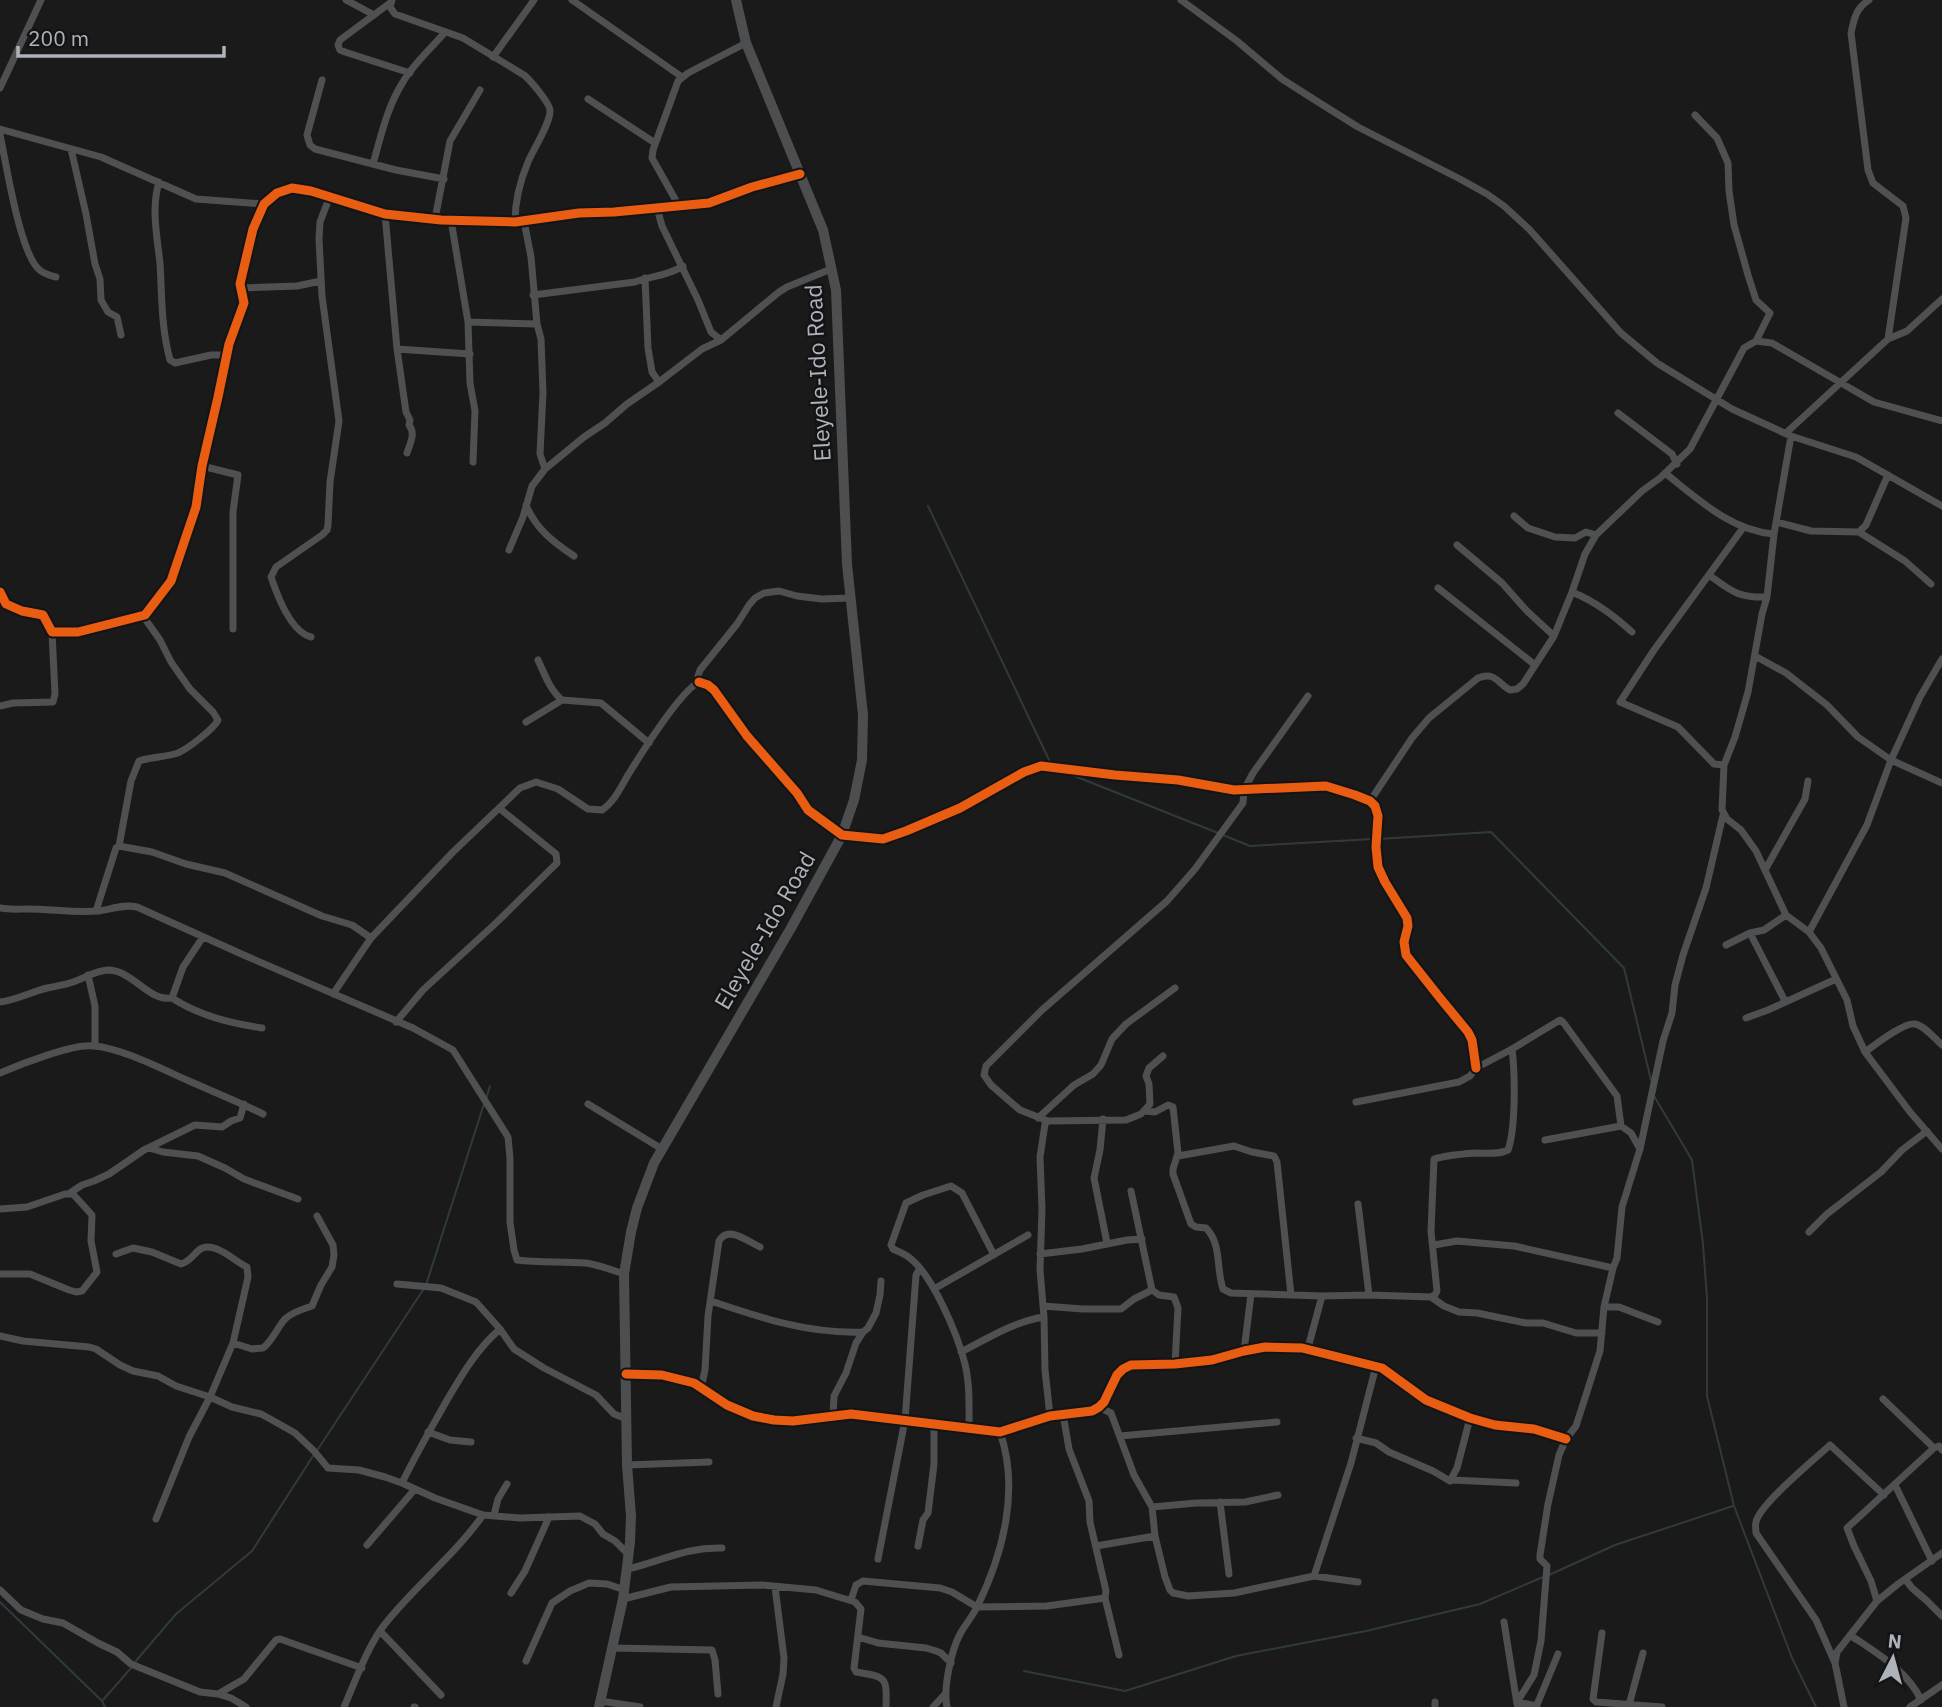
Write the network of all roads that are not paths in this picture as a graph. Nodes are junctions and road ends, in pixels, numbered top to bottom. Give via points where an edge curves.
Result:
1 (41, 0) edge
2 (346, 0) edge
3 (534, 0) edge
4 (572, 0) edge
5 (736, 0) edge
6 (1181, 0) edge
7 (1869, 0) edge
8 (391, 1) edge
9 (374, 15) junction
10 (446, 32) junction
11 (746, 43) junction
12 (493, 57) junction
13 (410, 73) junction
14 (682, 77) junction
15 (322, 80) dead end
16 (0, 88) edge
17 (480, 90) dead end
18 (588, 99) dead end
19 (1695, 114) dead end
20 (0, 128) edge
21 (0, 135) edge
22 (655, 143) junction
23 (71, 149) junction
24 (373, 164) junction
25 (800, 174) junction
26 (444, 179) junction
27 (159, 181) junction
28 (330, 196) junction
29 (264, 205) junction
30 (679, 206) junction
31 (657, 208) junction
32 (385, 214) junction
33 (435, 219) junction
34 (451, 220) junction
35 (524, 221) junction
36 (515, 222) junction
37 (683, 266) junction
38 (831, 270) junction
39 (56, 277) dead end
40 (645, 278) junction
41 (321, 281) junction
42 (240, 288) junction
43 (533, 295) junction
44 (1942, 299) edge
45 (468, 322) junction
46 (537, 324) junction
47 (121, 335) dead end
48 (1888, 339) junction
49 (721, 340) junction
50 (1756, 341) junction
51 (397, 349) junction
52 (470, 354) junction
53 (226, 355) junction
54 (659, 382) junction
55 (1841, 382) junction
56 (1716, 399) junction
57 (1618, 413) dead end
58 (1942, 421) edge
59 (1789, 434) junction
60 (407, 453) dead end
61 (473, 462) dead end
62 (1677, 464) junction
63 (202, 466) junction
64 (545, 469) junction
65 (1665, 474) junction
66 (1888, 475) junction
67 (526, 505) junction
68 (1942, 506) edge
69 (1514, 516) dead end
70 (1777, 522) junction
71 (1743, 528) junction
72 (1859, 533) junction
73 (1774, 534) junction
74 (1596, 535) junction
75 (1457, 545) dead end
76 (509, 550) dead end
77 (575, 556) dead end
78 (1709, 575) junction
79 (1931, 584) dead end
80 (1438, 588) dead end
81 (0, 592) edge
82 (1572, 592) junction
83 (1767, 597) junction
84 (850, 598) junction
85 (143, 616) junction
86 (233, 629) dead end
87 (52, 632) junction
88 (1632, 632) dead end
89 (1554, 636) junction
90 (311, 637) dead end
91 (1755, 656) junction
92 (1942, 659) edge
93 (538, 660) dead end
94 (1535, 665) junction
95 (699, 682) junction
96 (1308, 696) dead end
97 (562, 700) junction
98 (0, 706) edge
99 (526, 722) dead end
100 (649, 743) junction
101 (1891, 760) junction
102 (1724, 765) junction
103 (1808, 781) dead end
104 (1942, 783) edge
105 (1244, 790) junction
106 (1370, 801) junction
107 (499, 808) junction
108 (1723, 815) junction
109 (842, 835) junction
110 (119, 846) junction
111 (1765, 870) junction
112 (0, 908) edge
113 (96, 911) junction
114 (1786, 915) junction
115 (1809, 932) junction
116 (1750, 933) junction
117 (203, 937) junction
118 (371, 937) junction
119 (1726, 946) dead end
120 (88, 975) junction
121 (1836, 979) junction
122 (1175, 988) dead end
123 (333, 994) junction
124 (172, 998) junction
125 (1785, 1001) junction
126 (0, 1002) edge
127 (1745, 1018) dead end
128 (396, 1022) junction
129 (262, 1028) dead end
130 (1942, 1045) edge
131 (95, 1046) junction
132 (1512, 1049) junction
133 (1865, 1052) junction
134 (1163, 1056) dead end
135 (1476, 1068) junction
136 (0, 1073) edge
137 (1356, 1102) dead end
138 (244, 1104) junction
139 (587, 1104) dead end
140 (1144, 1111) junction
141 (263, 1114) dead end
142 (1038, 1118) junction
143 (1103, 1119) junction
144 (1048, 1121) junction
145 (1620, 1126) junction
146 (1927, 1131) junction
147 (1545, 1140) dead end
148 (149, 1148) junction
149 (662, 1149) junction
150 (1640, 1149) junction
151 (1942, 1149) edge
152 (1178, 1156) junction
153 (1131, 1191) dead end
154 (70, 1193) junction
155 (298, 1199) dead end
156 (1358, 1204) dead end
157 (0, 1209) edge
158 (317, 1216) dead end
159 (1809, 1232) dead end
160 (1028, 1235) dead end
161 (1142, 1239) junction
162 (1107, 1243) junction
163 (1434, 1245) junction
164 (760, 1247) dead end
165 (116, 1254) dead end
166 (1040, 1254) junction
167 (994, 1255) junction
168 (920, 1268) junction
169 (1613, 1268) junction
170 (0, 1273) edge
171 (624, 1274) junction
172 (881, 1281) dead end
173 (397, 1284) dead end
174 (934, 1289) junction
175 (1152, 1290) junction
176 (1251, 1294) junction
177 (1291, 1294) junction
178 (1369, 1295) junction
179 (1322, 1296) junction
180 (1432, 1297) junction
181 (711, 1301) junction
182 (1043, 1306) junction
183 (1604, 1307) junction
184 (1044, 1317) junction
185 (1658, 1322) dead end
186 (499, 1329) junction
187 (863, 1332) junction
188 (1602, 1333) junction
189 (0, 1336) edge
190 (233, 1343) junction
191 (1302, 1348) junction
192 (1244, 1351) junction
193 (961, 1352) junction
194 (1175, 1364) junction
195 (1376, 1366) junction
196 (626, 1374) junction
197 (701, 1388) junction
198 (210, 1397) junction
199 (1883, 1399) dead end
200 (1099, 1407) junction
201 (1063, 1415) junction
202 (833, 1416) junction
203 (1050, 1416) junction
204 (1470, 1418) junction
205 (627, 1419) junction
206 (905, 1420) junction
207 (1277, 1422) dead end
208 (933, 1424) junction
209 (968, 1429) junction
210 (428, 1432) junction
211 (1000, 1432) junction
212 (1119, 1436) junction
213 (1356, 1438) junction
214 (1566, 1439) junction
215 (471, 1441) dead end
216 (1939, 1447) edge
217 (709, 1462) dead end
218 (627, 1465) junction
219 (1452, 1480) junction
220 (402, 1483) junction
221 (1516, 1483) dead end
222 (507, 1484) dead end
223 (1895, 1485) junction
224 (415, 1489) junction
225 (1884, 1494) junction
226 (1278, 1495) dead end
227 (1220, 1502) junction
228 (1152, 1507) junction
229 (483, 1515) junction
230 (494, 1515) junction
231 (550, 1517) junction
232 (156, 1519) dead end
233 (1155, 1536) junction
234 (367, 1545) dead end
235 (918, 1546) dead end
236 (1096, 1546) junction
237 (722, 1548) dead end
238 (1942, 1553) edge
239 (629, 1556) junction
240 (878, 1559) dead end
241 (1932, 1561) junction
242 (628, 1569) junction
243 (1229, 1574) dead end
244 (1314, 1576) junction
245 (1905, 1579) junction
246 (1358, 1582) dead end
247 (775, 1587) junction
248 (0, 1590) edge
249 (511, 1593) dead end
250 (624, 1595) junction
251 (1105, 1598) junction
252 (851, 1600) junction
253 (1877, 1601) junction
254 (977, 1607) junction
255 (1942, 1616) edge
256 (1504, 1622) dead end
257 (380, 1630) junction
258 (1602, 1633) dead end
259 (1850, 1635) junction
260 (858, 1637) junction
261 (612, 1648) junction
262 (1643, 1653) dead end
263 (1558, 1654) dead end
264 (1119, 1655) dead end
265 (526, 1661) dead end
266 (951, 1663) junction
267 (1835, 1663) junction
268 (362, 1668) junction
269 (1942, 1685) edge
270 (218, 1694) junction
271 (718, 1694) dead end
272 (946, 1694) junction
273 (441, 1695) dead end
274 (1921, 1700) junction
275 (599, 1704) edge
276 (1516, 1704) edge
277 (1629, 1705) junction
278 (246, 1707) edge
279 (344, 1707) edge
280 (640, 1707) edge
281 (776, 1707) edge
282 (886, 1707) edge
283 (933, 1707) edge
284 (947, 1707) edge
285 (1536, 1707) edge
286 (1662, 1707) edge
287 (1844, 1707) edge
288 (1910, 1707) edge

1 - 16 street
2 - 9 street
3 - 12 street
4 - 14 street
5 - 11 main road, Eleyele-Ido Road
6 - 56 street via 1307,95 1370,134 1488,194 1529,229 1639,350
7 - 48 street via 1855,14 1851,33 1868,170 1872,183 1903,206 1906,218
8 - 9 street
8 - 10 street via 395,14
9 - 13 street via 340,40 339,48
10 - 12 street
10 - 13 street
11 - 14 street
11 - 25 main road, Eleyele-Ido Road
12 - 36 street via 531,80 550,110 528,163
13 - 24 street via 390,107
14 - 22 street
15 - 24 street via 307,135 310,145
17 - 26 street via 450,141
18 - 22 street
19 - 50 street via 1717,138 1728,163 1734,225 1748,275 1756,300 1770,313
20 - 23 street
21 - 39 street via 27,249 40,271
22 - 30 street via 653,161
23 - 27 street
23 - 47 street via 100,279 100,300 117,317
24 - 26 street
25 - 30 street via 709,202
25 - 38 main road, Eleyele-Ido Road via 823,230
26 - 33 street
27 - 29 street via 201,200
27 - 53 street via 155,200 161,310 170,360
28 - 29 street via 292,188 277,193
28 - 32 street
28 - 41 street via 319,229
29 - 42 street via 253,229
30 - 31 street
31 - 35 street
31 - 37 street
32 - 33 street
32 - 51 street
33 - 34 street
34 - 36 street
34 - 45 street
35 - 36 street
35 - 43 street
37 - 40 street
37 - 49 street via 711,332
38 - 49 street via 779,292
38 - 84 main road, Eleyele-Ido Road via 836,290
40 - 43 street
40 - 54 street via 648,348 652,372
41 - 42 street
41 - 90 street via 339,421 328,525 322,535 275,567 271,578 293,625
42 - 53 street via 244,303
43 - 46 street
44 - 48 street via 1907,331
45 - 46 street
45 - 52 street
46 - 64 street via 543,375 540,454
48 - 55 street
49 - 54 street
50 - 55 street via 1772,343
50 - 56 street via 1744,348
51 - 52 street
51 - 60 street via 413,436
52 - 61 street
53 - 63 street
54 - 64 street
55 - 58 street via 1874,402
55 - 59 street
56 - 59 street
56 - 62 street
57 - 62 street via 1672,454
59 - 66 street via 1856,457
59 - 70 street
62 - 65 street
63 - 85 street via 196,506 171,580
63 - 86 street via 238,475 233,512
64 - 67 street via 532,486
65 - 71 street
65 - 74 street
66 - 68 street
66 - 72 street
67 - 76 street
67 - 77 street via 534,523
69 - 74 street via 1528,528 1555,537
70 - 72 street via 1811,531
70 - 73 street
71 - 73 street
71 - 78 street
72 - 79 street via 1905,561
73 - 83 street
74 - 82 street
75 - 89 street
78 - 83 street via 1746,598
78 - 102 street via 1620,702 1678,727 1714,764
80 - 94 street
81 - 87 street via 6,604 43,615
82 - 88 street via 1611,612
82 - 89 street
83 - 91 street
84 - 95 street via 779,592 755,598 700,670
84 - 109 main road, Eleyele-Ido Road via 863,735 859,780
85 - 87 street via 78,632
85 - 110 street via 190,689 218,720 208,733 178,752 139,761
87 - 98 street via 53,702
89 - 94 street
91 - 101 street via 1786,673
91 - 102 street
92 - 101 street
93 - 97 street
94 - 106 street via 1517,689 1485,676 1441,707 1412,738
95 - 100 street
95 - 109 street via 714,690 808,810
96 - 105 street
97 - 99 street
97 - 100 street via 603,704
100 - 107 street via 602,810 588,809 558,789 536,782 520,788
101 - 104 street
101 - 115 street via 1867,825
102 - 108 street
103 - 111 street via 1805,799
105 - 106 street via 1326,786
105 - 109 street via 1041,766 960,808 883,839
105 - 142 street via 1240,808 1167,901 1042,1010 986,1066 984,1075 991,1085 1020,1111
106 - 135 street via 1378,816 1378,867 1407,918 1406,955 1468,1032
107 - 118 street
107 - 128 street via 556,854 557,863 423,990
108 - 111 street via 1741,830
108 - 150 street via 1675,985
109 - 149 main road, Eleyele-Ido Road
110 - 113 street
110 - 118 street via 225,873
111 - 114 street
112 - 113 street
113 - 117 street via 133,906
114 - 115 street
114 - 116 street via 1764,930
115 - 121 street
116 - 119 street
116 - 125 street
117 - 123 street
117 - 124 street via 183,967
118 - 123 street
120 - 124 street via 113,971
120 - 126 street
120 - 131 street via 95,1006
121 - 125 street
121 - 133 street
122 - 142 street via 1126,1024 1093,1074
123 - 128 street
124 - 129 street via 222,1021
125 - 127 street
128 - 171 street via 453,1050 508,1137 510,1222 517,1260 584,1263
130 - 133 street via 1915,1024 1906,1025
131 - 136 street
131 - 138 street
132 - 135 street
132 - 145 street via 1561,1020 1617,1096
132 - 163 street via 1510,1146 1505,1152 1434,1159
133 - 146 street
134 - 140 street via 1146,1076 1150,1104
135 - 137 street via 1459,1082
138 - 141 street
138 - 148 street via 240,1118 222,1127 195,1125
139 - 149 street
140 - 143 street via 1134,1118
140 - 152 street via 1173,1107
142 - 144 street
143 - 144 street
143 - 162 street via 1094,1178
144 - 166 street via 1040,1157
145 - 147 street
145 - 150 street via 1631,1133
146 - 151 street
146 - 159 street
148 - 154 street
148 - 155 street via 198,1156 244,1180
149 - 171 main road, Eleyele-Ido Road via 637,1208
150 - 169 street via 1622,1207
152 - 176 street via 1175,1179 1191,1224 1213,1235 1222,1286 1231,1293
152 - 177 street via 1234,1146 1274,1156
153 - 161 street
154 - 157 street via 27,1207
154 - 170 street via 93,1219 91,1241 98,1268 94,1278 76,1292 30,1274
156 - 178 street
158 - 190 street via 334,1255 312,1306 286,1319 263,1348
160 - 167 street
161 - 162 street
161 - 175 street
162 - 166 street
163 - 169 street via 1457,1241 1514,1246
163 - 180 street via 1437,1291
164 - 181 street via 732,1234 722,1236
165 - 190 street via 133,1248 181,1264 207,1246 247,1267
166 - 182 street
167 - 168 street via 962,1193 951,1186 911,1200 902,1210 891,1245
167 - 174 street
168 - 174 street
168 - 206 street
169 - 183 street
171 - 196 main road, Eleyele-Ido Road
172 - 187 street via 876,1314
173 - 186 street via 441,1288 476,1302
174 - 193 street
175 - 182 street via 1121,1309
175 - 194 street via 1176,1300
176 - 177 street
176 - 192 street
177 - 179 street
178 - 179 street
178 - 180 street
179 - 191 street via 1309,1344
180 - 188 street via 1459,1312 1543,1323 1576,1334
181 - 187 street via 794,1326
181 - 197 street
182 - 184 street
183 - 185 street via 1619,1307
183 - 188 street
184 - 193 street
184 - 203 street
186 - 205 street via 514,1349 596,1395 614,1414
186 - 210 street via 464,1370
187 - 202 street via 834,1396
188 - 214 street via 1576,1426
189 - 198 street via 89,1347 133,1371
190 - 198 street
191 - 192 street
191 - 195 street
192 - 194 street
193 - 209 street via 969,1393
194 - 200 street via 1123,1369
195 - 204 street via 1426,1400
195 - 213 street
196 - 197 street via 662,1375
196 - 205 main road, Eleyele-Ido Road
197 - 202 street via 759,1418 793,1421
198 - 220 street via 285,1426 328,1468 359,1470
198 - 232 street
199 - 216 street
200 - 201 street
200 - 212 street via 1111,1413
201 - 203 street
201 - 236 street via 1069,1449 1089,1501
202 - 206 street
203 - 211 street
204 - 214 street
204 - 219 street
205 - 218 main road, Eleyele-Ido Road
206 - 208 street
206 - 240 street
207 - 212 street
208 - 209 street
208 - 235 street via 931,1489
209 - 211 street
210 - 215 street
210 - 220 street
211 - 254 street via 1009,1470 1004,1537
212 - 228 street
213 - 219 street
213 - 244 street
214 - 276 street via 1559,1454 1540,1555 1547,1566 1541,1641 1534,1675
216 - 223 street
217 - 218 street
218 - 239 main road, Eleyele-Ido Road
219 - 221 street
220 - 224 street
222 - 230 street
223 - 225 street
223 - 241 street
224 - 229 street
224 - 234 street
225 - 253 street via 1847,1528
225 - 267 street via 1830,1445 1791,1479 1755,1523 1756,1533 1816,1620
226 - 227 street
227 - 228 street
227 - 243 street
228 - 233 street
229 - 230 street
229 - 257 street
230 - 231 street
231 - 239 street via 586,1518
231 - 249 street
233 - 236 street
233 - 244 street via 1164,1577 1178,1595 1234,1593
236 - 251 street
237 - 242 street via 692,1549
238 - 241 street
239 - 242 main road, Eleyele-Ido Road
241 - 245 street
242 - 250 main road, Eleyele-Ido Road
244 - 246 street
245 - 253 street
245 - 255 street
247 - 250 street via 683,1586
247 - 252 street via 816,1590
247 - 281 street via 784,1658
248 - 270 street via 27,1613 63,1623 131,1664 200,1692
250 - 261 main road, Eleyele-Ido Road
250 - 265 street via 607,1584 589,1583 552,1603
251 - 254 street via 1047,1606
251 - 264 street
252 - 254 street via 856,1584 863,1581 940,1588
252 - 260 street via 862,1609
253 - 259 street
254 - 266 street via 959,1635
256 - 276 street
257 - 268 street
257 - 273 street
258 - 277 street via 1592,1699
259 - 267 street
259 - 274 street via 1912,1684
260 - 266 street via 926,1648
260 - 282 street via 854,1671 884,1681
261 - 271 street via 712,1650
261 - 275 main road, Eleyele-Ido Road
262 - 277 street
263 - 285 street
266 - 272 street
267 - 287 street
268 - 270 street via 280,1639 244,1679
268 - 279 street
269 - 274 street
270 - 278 street
272 - 283 street
272 - 284 street
274 - 288 street
275 - 280 street
276 - 285 street
277 - 286 street

